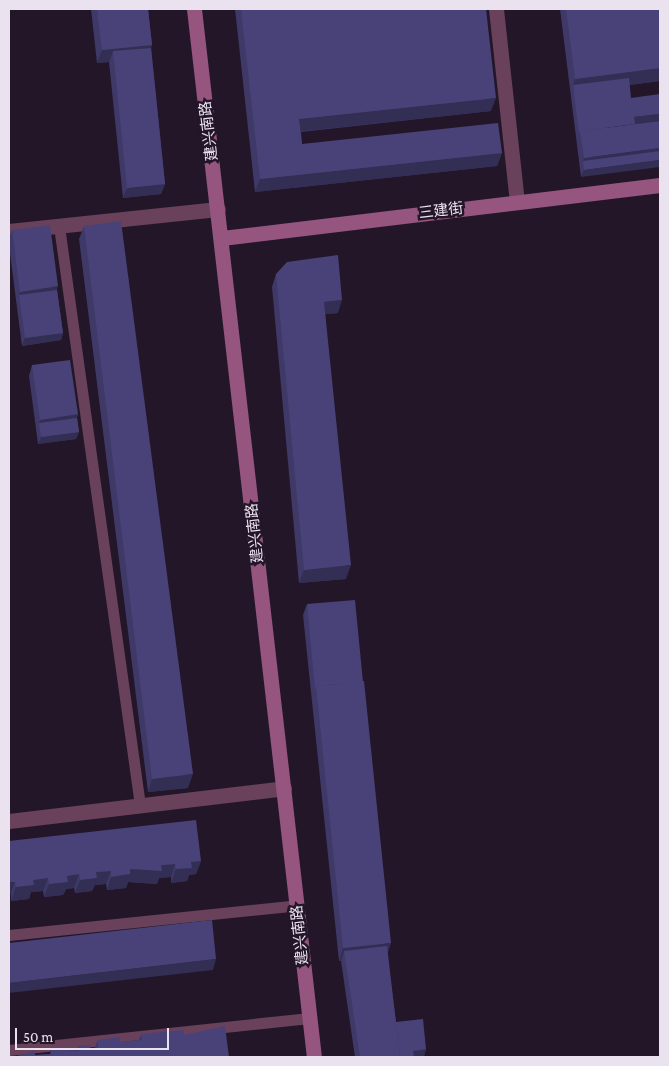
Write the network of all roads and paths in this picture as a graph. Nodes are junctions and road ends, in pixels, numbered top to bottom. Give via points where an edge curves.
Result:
1 (194, 9) edge
2 (496, 9) edge
3 (660, 185) edge
4 (517, 202) junction
5 (218, 209) junction
6 (59, 226) junction
7 (9, 231) edge
8 (222, 238) junction
9 (284, 788) junction
10 (140, 805) junction
11 (9, 821) edge
12 (297, 905) junction
13 (9, 935) edge
14 (309, 1018) junction
15 (9, 1050) edge
16 (314, 1057) edge

1 - 5 street, 建兴南路
2 - 4 street
3 - 4 street, 三建街
4 - 8 street, 三建街
5 - 6 street
5 - 8 street, 建兴南路
6 - 7 street
6 - 10 lane
8 - 9 street, 建兴南路
9 - 10 street
9 - 12 street, 建兴南路
10 - 11 street
12 - 13 lane
12 - 14 street, 建兴南路
14 - 15 lane
14 - 16 street, 建兴南路

